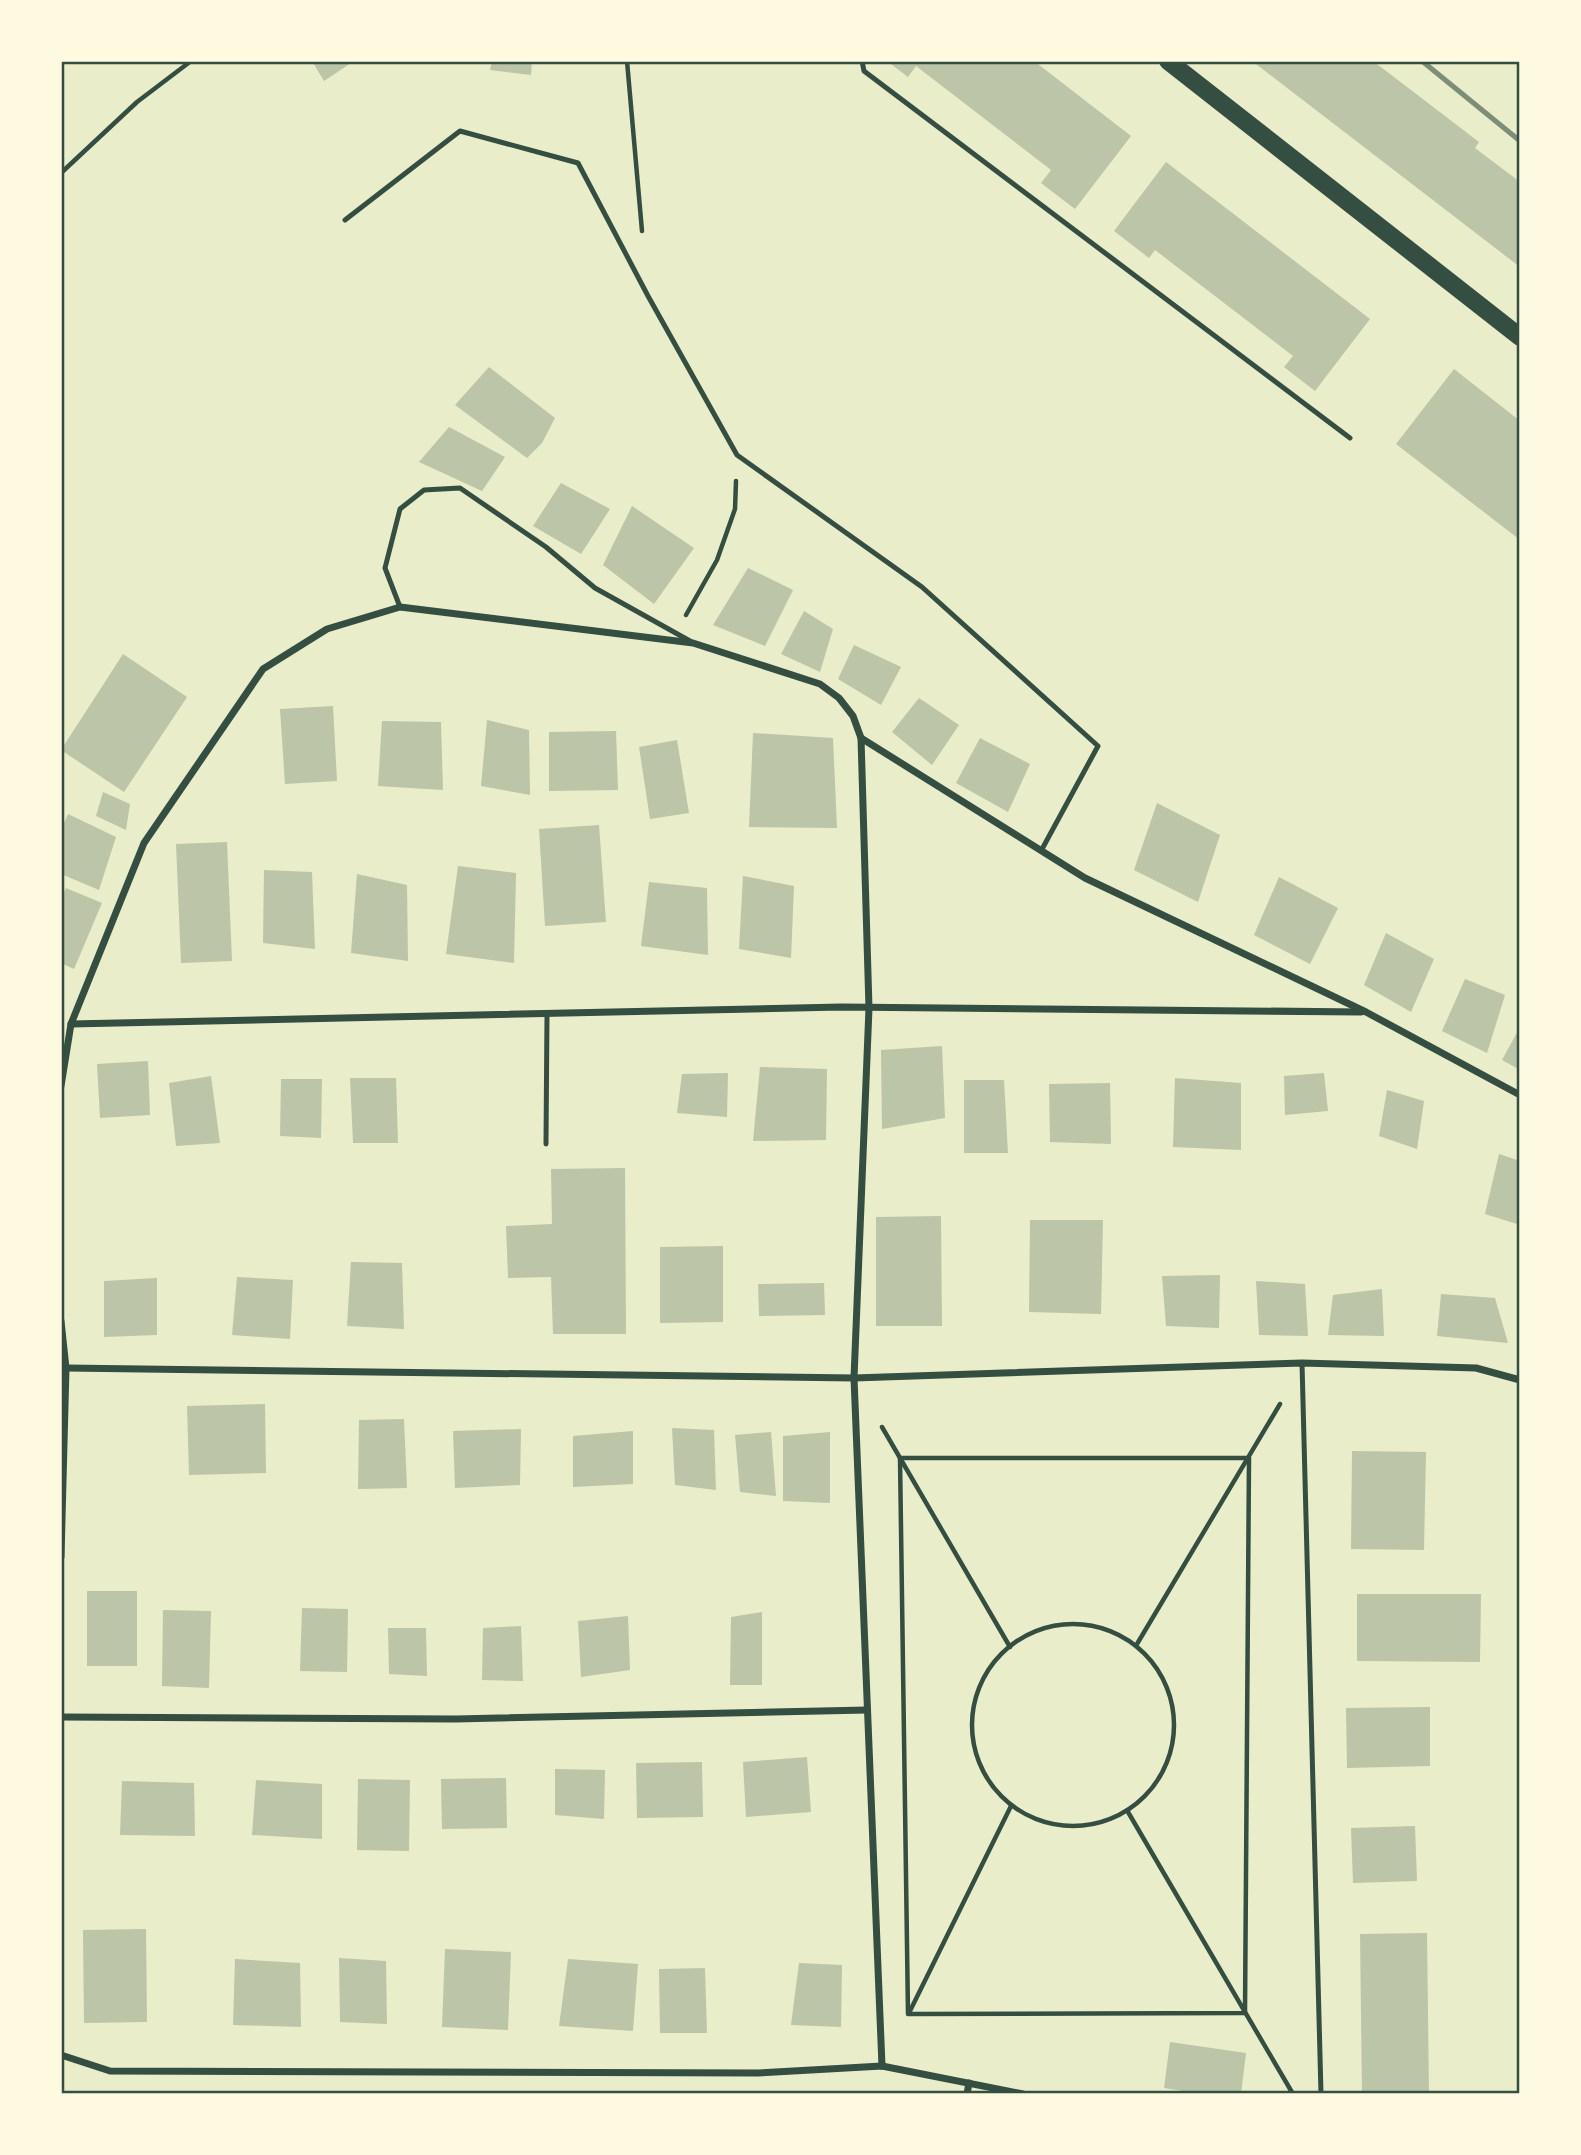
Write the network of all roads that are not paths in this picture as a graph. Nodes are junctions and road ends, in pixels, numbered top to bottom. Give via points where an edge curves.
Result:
1 (862, 61) edge
2 (1168, 61) edge
3 (345, 220) dead end
4 (1520, 337) edge
5 (1350, 438) dead end
6 (400, 607) junction
7 (693, 643) junction
8 (861, 738) junction
9 (1041, 851) junction
10 (869, 1008) junction
11 (1366, 1012) junction
12 (547, 1013) junction
13 (71, 1024) junction
14 (61, 1086) edge
15 (1520, 1095) edge
16 (546, 1144) dead end
17 (61, 1321) edge
18 (1302, 1363) junction
19 (66, 1368) junction
20 (854, 1378) junction
21 (1520, 1380) edge
22 (61, 1556) edge
23 (867, 1710) junction
24 (61, 1717) edge
25 (61, 2054) edge
26 (882, 2066) junction
27 (969, 2083) junction
28 (1003, 2092) edge
29 (967, 2094) edge
30 (1023, 2094) edge
31 (1321, 2094) edge

1 - 5 lane via 864,71
2 - 4 main road
3 - 9 lane via 460,131 578,163 737,455 922,587 1098,746
6 - 7 street
6 - 7 lane via 385,568 400,509 424,489 460,488 546,547 595,588
6 - 13 street via 327,629 263,669 144,843
7 - 8 street via 820,684 853,716
8 - 9 street
8 - 10 street
9 - 11 street via 1085,878
10 - 11 street
10 - 12 street
10 - 20 street
11 - 15 street
12 - 13 street
12 - 16 lane
13 - 14 street
17 - 19 street
18 - 20 street
18 - 21 street via 1476,1368
18 - 31 lane
19 - 20 street
19 - 22 street
20 - 23 street
23 - 24 street via 456,1719
23 - 26 street
25 - 26 street via 110,2071 758,2073
26 - 27 street
27 - 28 street
27 - 29 street
28 - 30 street

